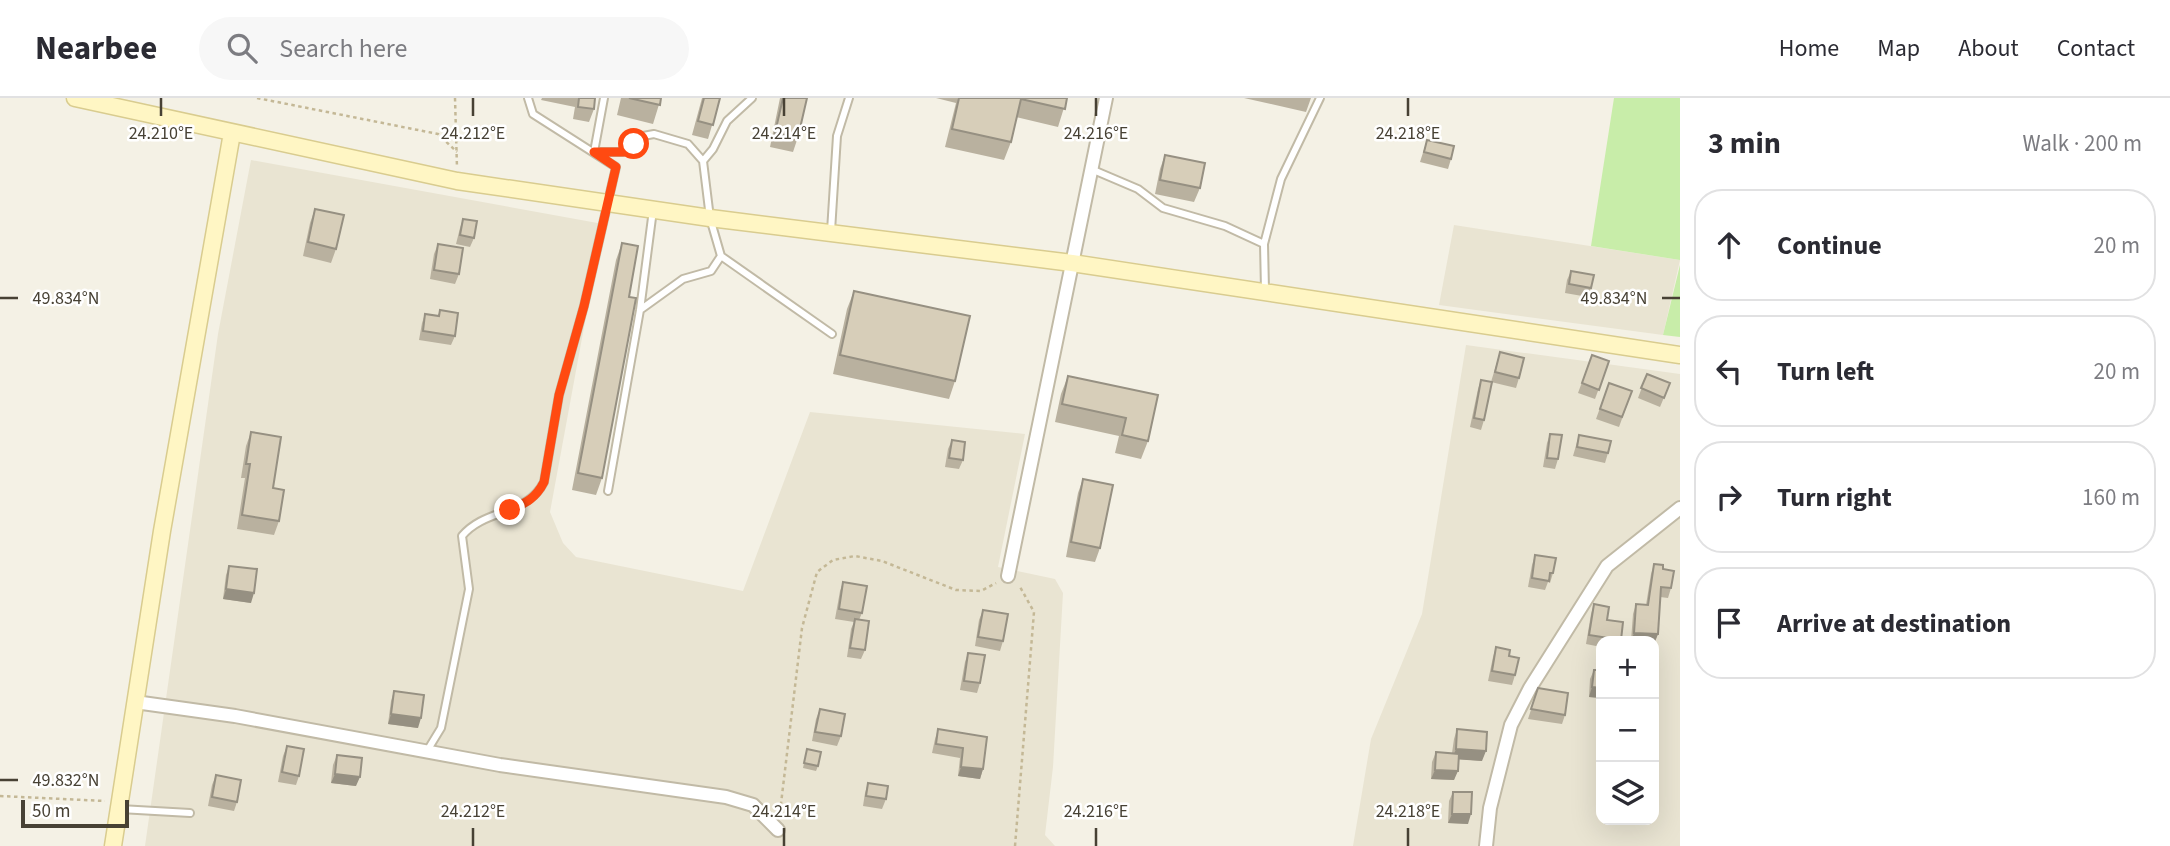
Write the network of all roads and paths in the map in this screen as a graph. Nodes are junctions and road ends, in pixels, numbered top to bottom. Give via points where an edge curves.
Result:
1 (75, 98) edge
2 (257, 98) edge
3 (455, 98) edge
4 (528, 98) edge
5 (604, 98) edge
6 (752, 98) edge
7 (849, 98) edge
8 (1106, 98) edge
9 (1320, 98) edge
10 (232, 133) junction
11 (457, 152) junction
12 (594, 152) junction
13 (703, 161) junction
14 (1091, 169) junction
15 (457, 181) junction
16 (606, 203) junction
17 (653, 210) junction
18 (710, 218) junction
19 (831, 230) junction
20 (1264, 244) junction
21 (721, 256) junction
22 (1072, 263) junction
23 (1265, 292) junction
24 (640, 310) junction
25 (832, 334) dead end
26 (1680, 355) edge
27 (608, 491) dead end
28 (1680, 508) edge
29 (1008, 576) junction
30 (135, 702) junction
31 (427, 751) junction
32 (0, 796) edge
33 (118, 805) junction
34 (190, 813) dead end
35 (778, 830) joint
36 (113, 846) edge
37 (1015, 846) edge
38 (1486, 846) edge

1 - 10 street
2 - 11 path via 438,134
3 - 11 path
4 - 12 lane via 533,114
5 - 12 lane
6 - 13 lane via 727,121
7 - 19 lane via 837,136
8 - 14 street
9 - 20 lane via 1282,179
10 - 15 street
10 - 30 street
11 - 15 path
12 - 13 lane via 623,152 643,136 654,134 688,144
12 - 16 lane via 616,167
13 - 18 lane
14 - 20 lane via 1138,189 1163,208 1225,226
14 - 22 street
15 - 16 street
16 - 17 street
16 - 31 lane via 559,395 544,482 527,503 472,523 462,536 468,589 441,728
17 - 18 street
17 - 24 lane
18 - 19 street
18 - 21 lane
19 - 22 street
20 - 23 lane
21 - 24 lane via 711,271 683,279
21 - 25 lane
22 - 23 street
22 - 29 street
23 - 26 street
24 - 27 lane
28 - 38 street via 1607,566 1530,688 1511,725 1490,808
29 - 35 path via 981,591 956,590 856,556 833,560 817,572 802,628
29 - 37 path via 1024,590 1034,612
30 - 31 street
30 - 33 street
31 - 35 street via 726,797 753,805
32 - 33 path
33 - 34 lane
33 - 36 street

